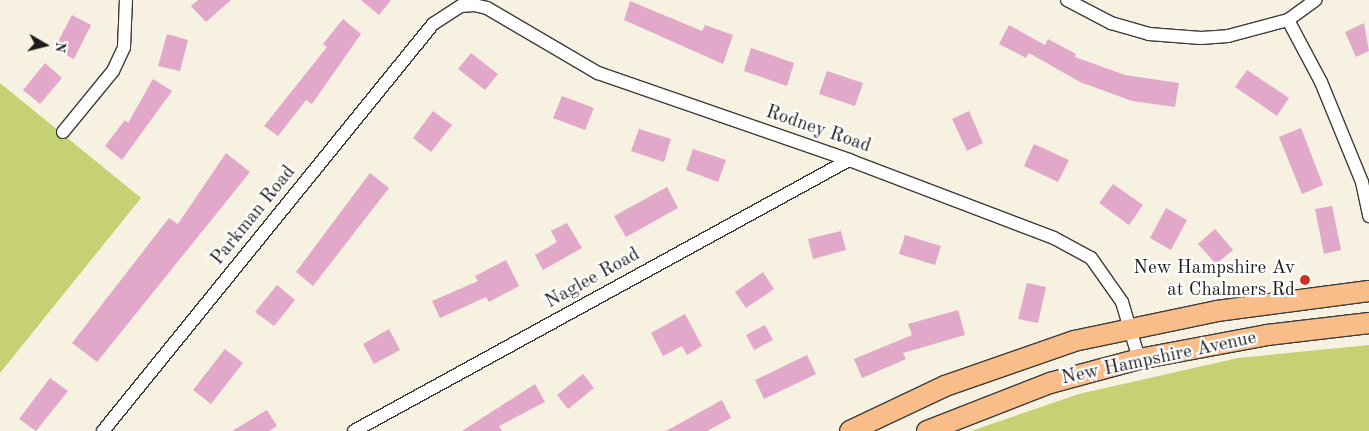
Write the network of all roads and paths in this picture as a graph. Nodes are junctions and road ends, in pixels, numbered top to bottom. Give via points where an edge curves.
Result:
1 (126, 0) edge
2 (1067, 0) edge
3 (1316, 0) edge
4 (1288, 20) junction
5 (433, 24) joint
6 (63, 132) dead end
7 (849, 160) junction
8 (1369, 216) edge
9 (1369, 291) edge
10 (1369, 323) edge
11 (1130, 327) junction
12 (1139, 359) junction
13 (103, 431) edge
14 (354, 431) edge
15 (850, 431) edge
16 (927, 431) edge

1 - 6 street via 124,47 113,71
2 - 4 street via 1111,23 1149,34 1228,36
3 - 4 street
4 - 8 street via 1321,82 1362,182
5 - 7 street, Rodney Road via 461,6 487,8 598,73
5 - 13 street, Parkman Road
7 - 11 street, Rodney Road via 1054,238 1091,258 1110,279
7 - 14 street, Naglee Road
9 - 11 main road, New Hampshire Avenue
10 - 12 main road, New Hampshire Avenue
11 - 12 street, Rodney Road
11 - 15 main road, New Hampshire Avenue via 1074,341 946,386
12 - 16 main road, New Hampshire Avenue via 1050,383

